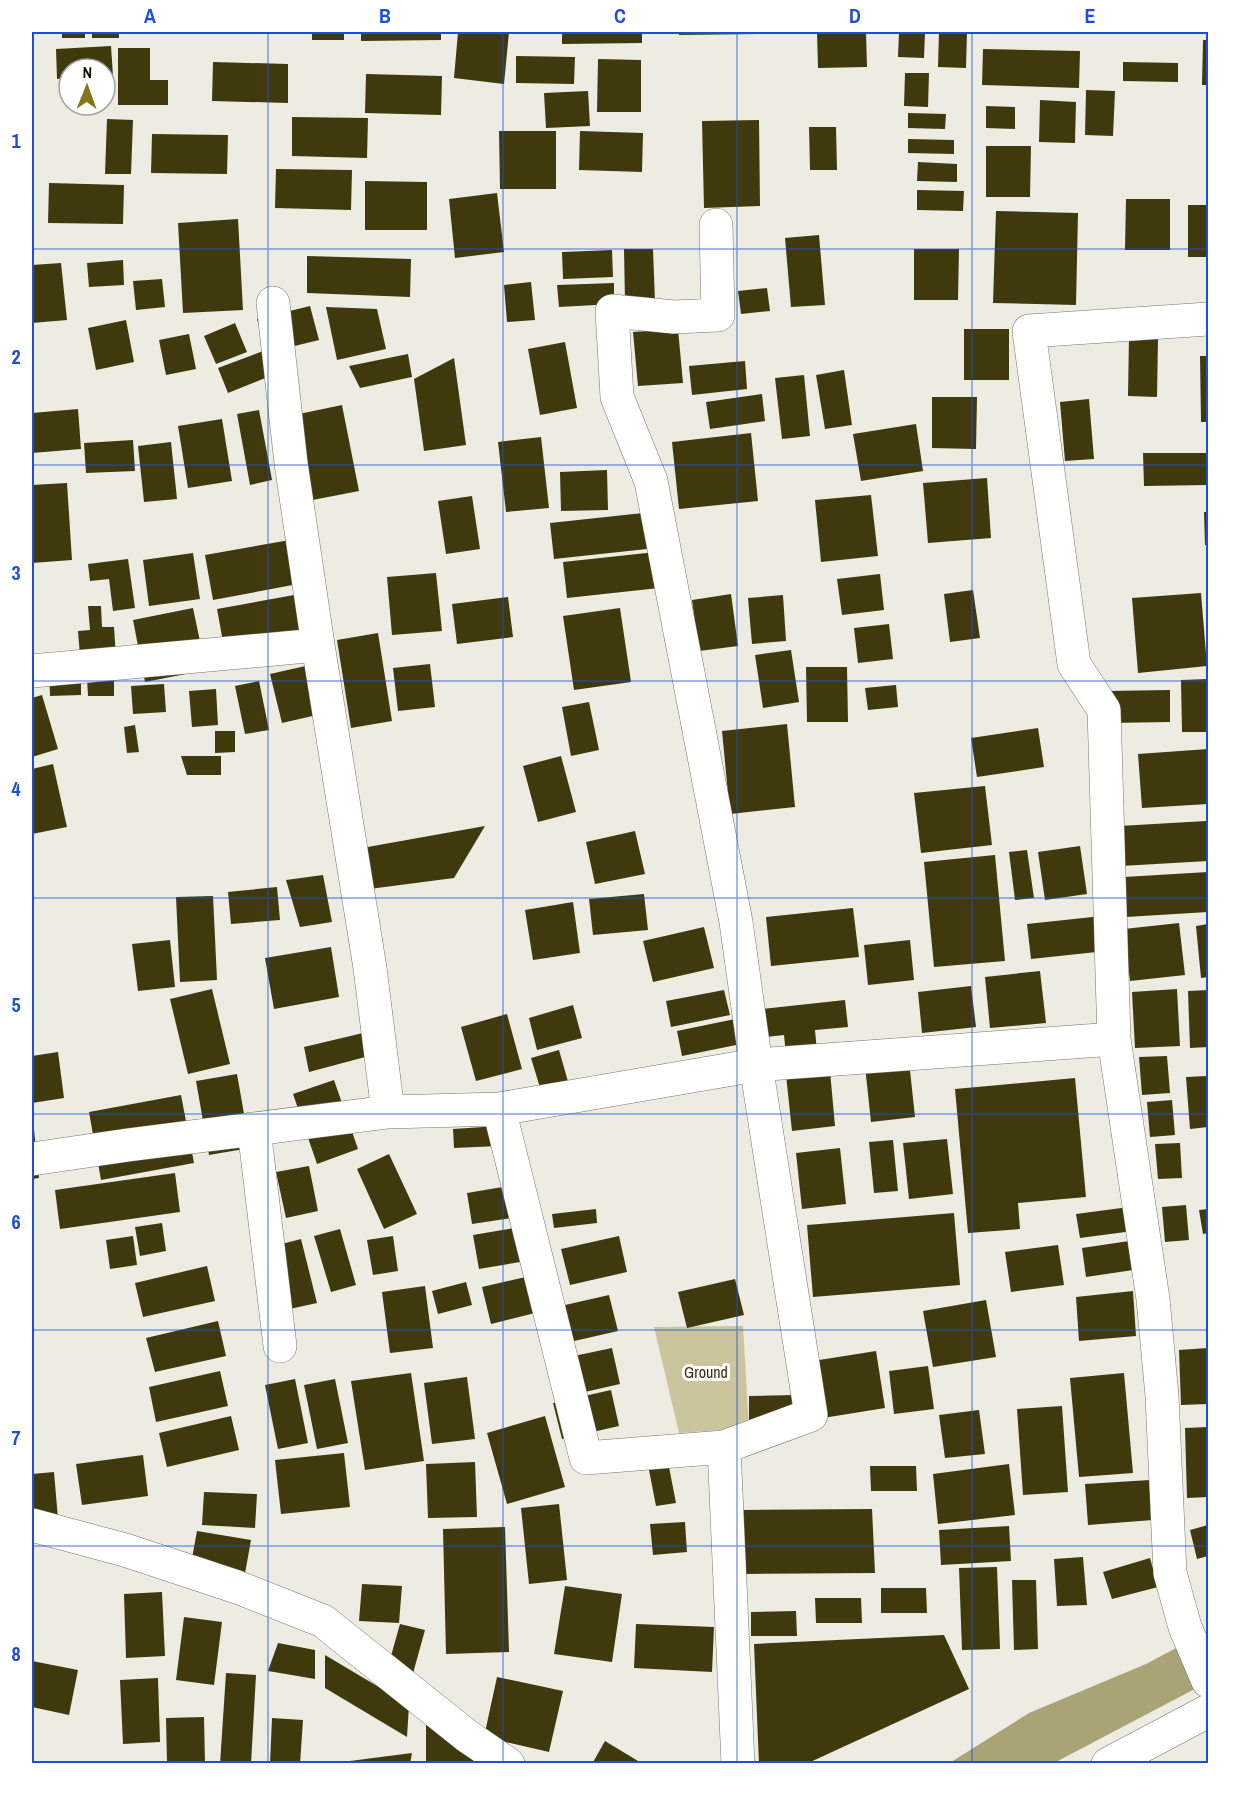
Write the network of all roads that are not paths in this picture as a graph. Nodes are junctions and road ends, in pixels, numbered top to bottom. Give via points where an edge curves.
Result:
1 (716, 225) dead end
2 (273, 303) dead end
3 (1209, 319) edge
4 (318, 645) junction
5 (32, 671) edge
6 (1114, 1039) junction
7 (756, 1065) junction
8 (499, 1109) junction
9 (388, 1112) junction
10 (254, 1129) junction
11 (32, 1159) edge
12 (280, 1346) dead end
13 (724, 1448) junction
14 (32, 1525) edge
15 (1209, 1681) edge
16 (1209, 1711) edge
17 (508, 1764) edge
18 (738, 1764) edge
19 (1108, 1764) edge

1 - 7 street via 717,315 675,317 612,311 617,397 651,481 736,922
2 - 4 street via 291,463
3 - 6 street via 1029,331 1074,664 1104,710
4 - 5 street
4 - 9 street via 370,968
6 - 7 street
6 - 15 street via 1153,1299 1170,1573 1185,1627
7 - 8 street
7 - 13 street via 811,1415
8 - 9 street
8 - 13 street via 586,1458
9 - 10 street
10 - 11 street
10 - 12 street
13 - 18 street
14 - 17 street via 125,1550 323,1620 467,1736
16 - 19 street

